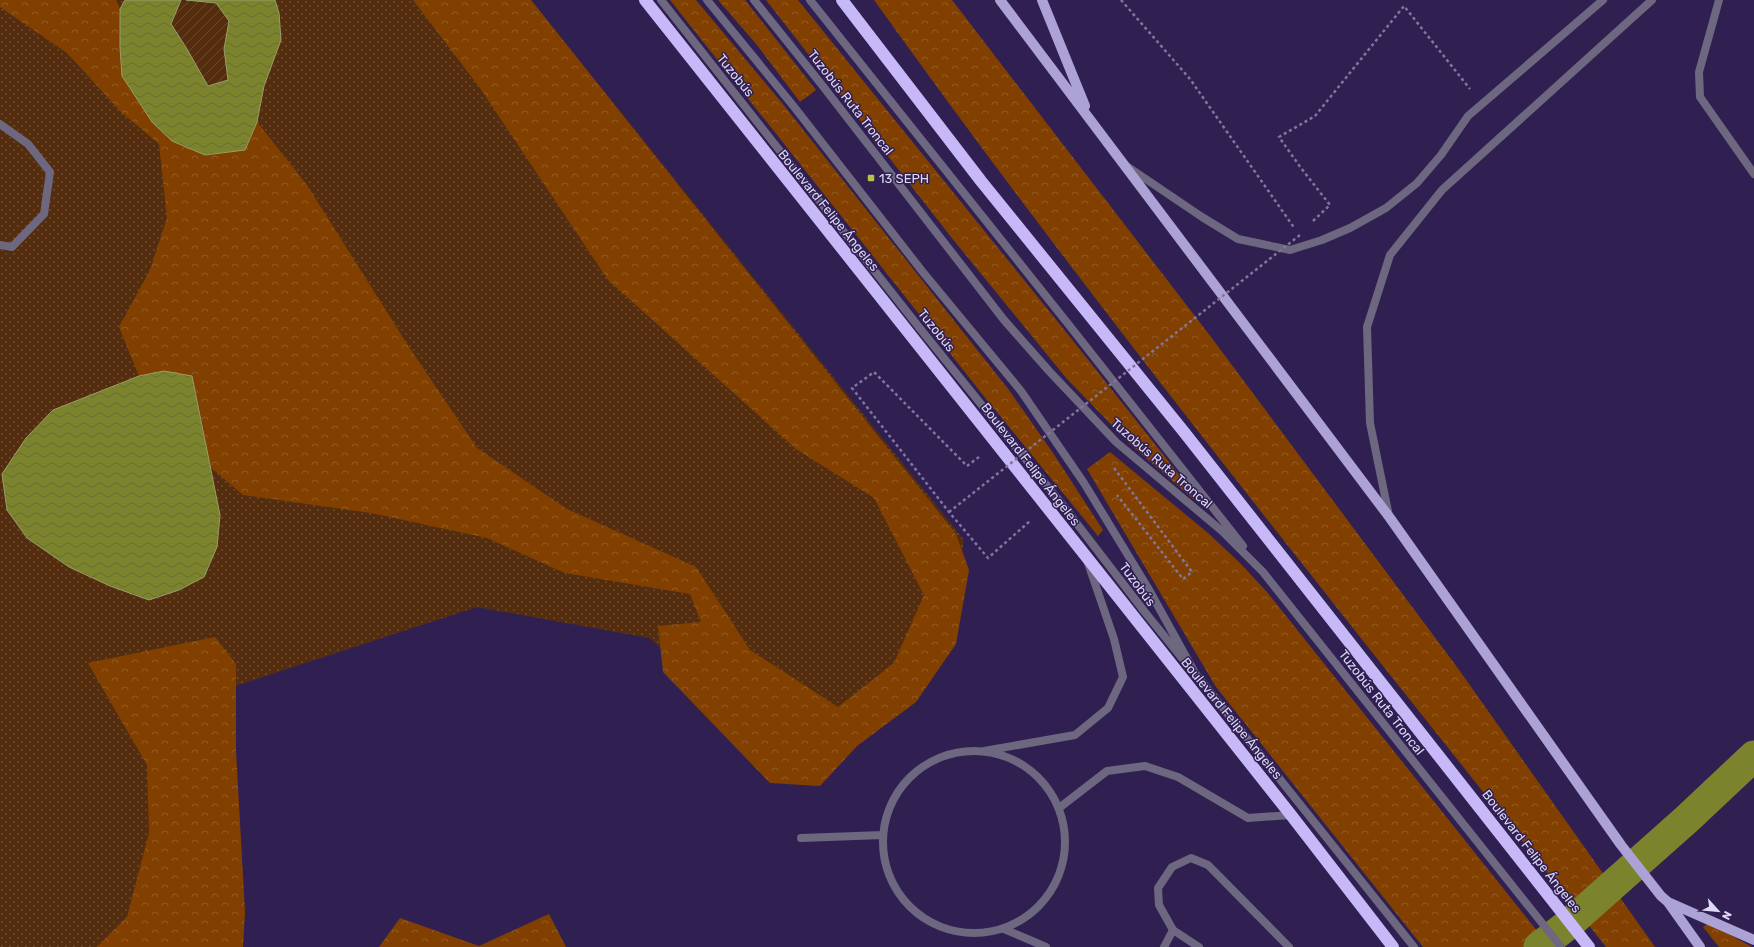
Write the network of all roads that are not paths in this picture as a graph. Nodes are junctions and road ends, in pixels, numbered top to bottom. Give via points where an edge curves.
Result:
1 (645, 0) edge
2 (661, 0) edge
3 (707, 0) edge
4 (754, 0) edge
5 (810, 0) edge
6 (842, 0) edge
7 (1000, 0) edge
8 (1042, 0) edge
9 (1603, 0) edge
10 (1652, 0) edge
11 (1719, 0) edge
12 (1090, 119) junction
13 (0, 124) edge
14 (1122, 163) junction
15 (1754, 174) edge
16 (0, 245) edge
17 (1390, 518) junction
18 (1086, 557) junction
19 (1263, 572) junction
20 (1195, 673) junction
21 (981, 751) junction
22 (1059, 808) junction
23 (1291, 815) junction
24 (883, 835) junction
25 (801, 838) dead end
26 (1664, 899) junction
27 (1004, 929) junction
28 (1173, 930) junction
29 (1754, 940) edge
30 (1588, 946) edge
31 (1046, 947) edge
32 (1164, 947) edge
33 (1199, 947) edge
34 (1289, 947) edge
35 (1393, 947) edge
36 (1414, 947) edge
37 (1561, 947) edge
38 (1700, 947) edge

1 - 18 highway, Boulevard Felipe Ángeles
2 - 20 street, Tuzobús
3 - 20 street via 922,271 1021,391 1084,483 1148,588
4 - 19 street, Tuzobús Ruta Troncal via 1004,320 1049,371 1116,442 1222,531
5 - 19 street
6 - 30 highway, Boulevard Felipe Ángeles via 981,181 1184,432
7 - 12 main road
8 - 12 main road
9 - 14 street via 1468,116 1441,156 1417,183 1386,208 1322,240 1290,250 1238,239
10 - 17 street via 1442,190 1390,255 1367,327 1370,423
11 - 15 street via 1699,72 1700,97
12 - 14 main road
13 - 16 street via 28,144 50,172 44,214 12,247
14 - 17 main road
17 - 26 main road via 1621,845
18 - 21 street via 1114,639 1123,676 1108,708 1075,735
18 - 23 highway, Boulevard Felipe Ángeles
19 - 37 street, Tuzobús Ruta Troncal
20 - 36 street
21 - 22 street via 1020,763 1044,783
21 - 24 street via 961,752 932,761 907,780 891,806
22 - 23 street via 1107,771 1145,766 1178,777 1248,818
22 - 27 street via 1065,837 1062,866 1050,893 1030,915
23 - 35 highway, Boulevard Felipe Ángeles
24 - 25 street
24 - 27 street via 885,866 898,894 919,916 952,931 974,934
26 - 29 main road
26 - 38 main road
27 - 31 street
28 - 32 street
28 - 33 street
28 - 34 street via 1159,905 1158,888 1172,867 1191,858 1208,864

